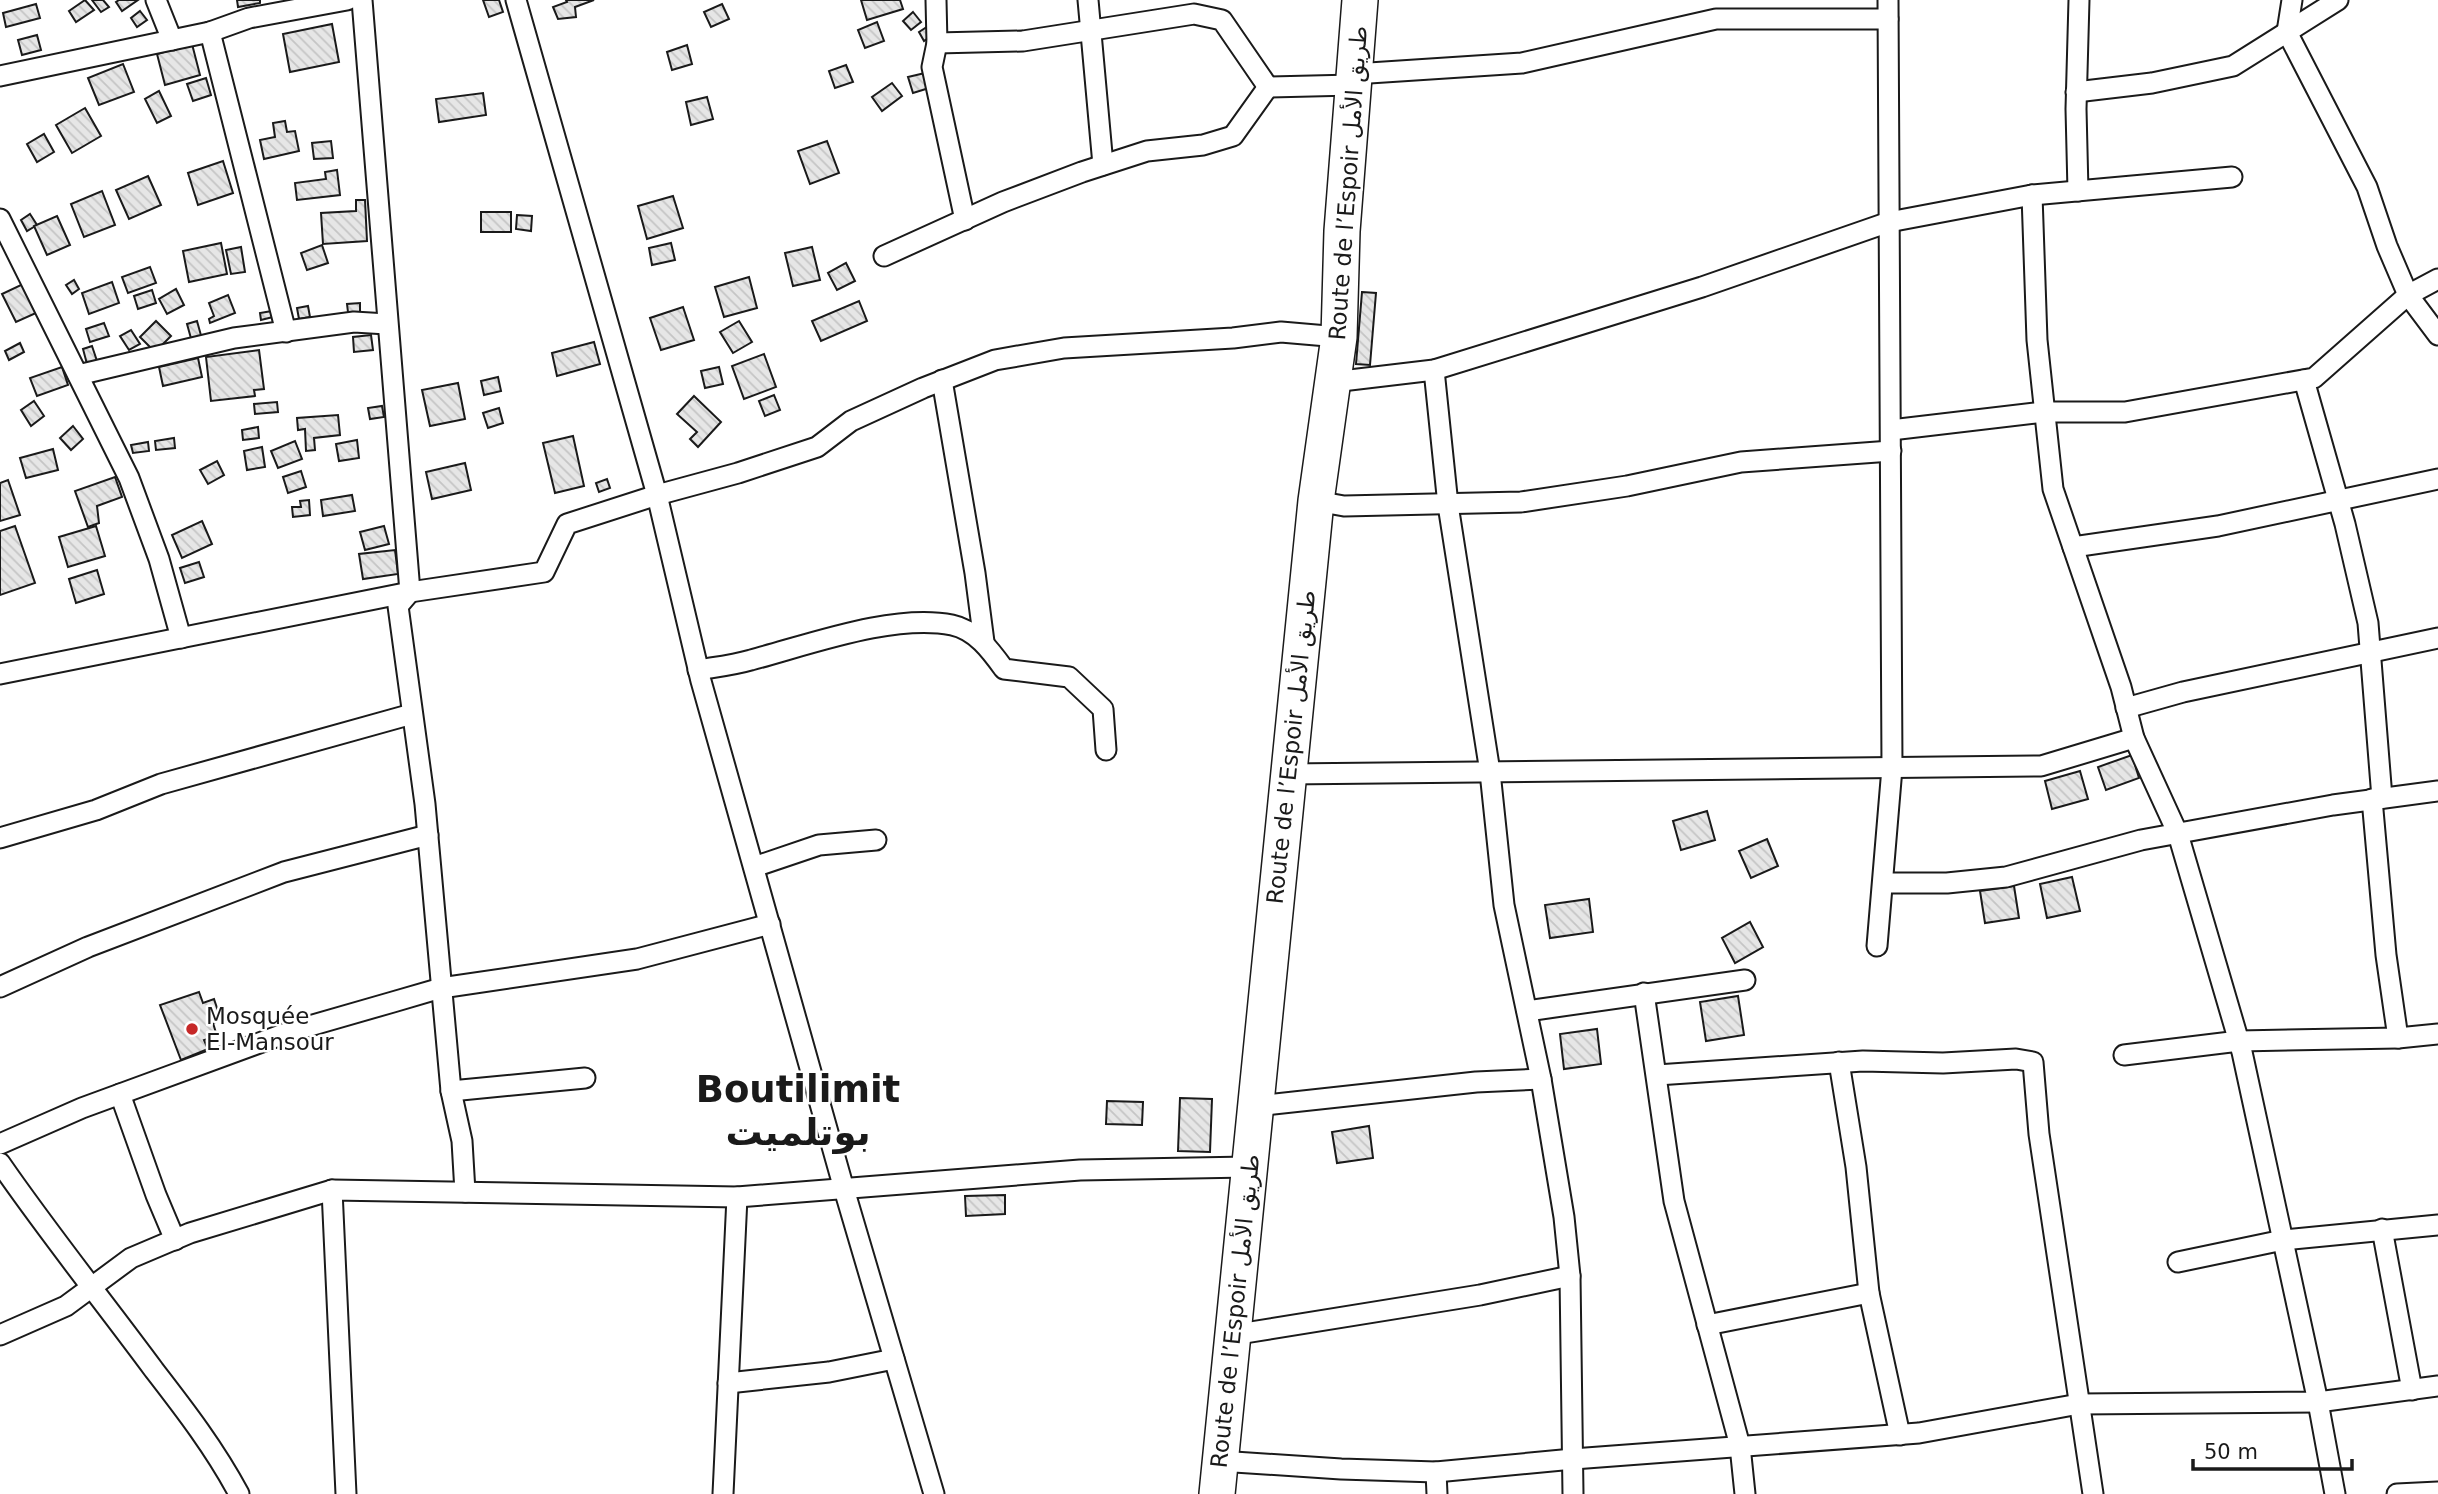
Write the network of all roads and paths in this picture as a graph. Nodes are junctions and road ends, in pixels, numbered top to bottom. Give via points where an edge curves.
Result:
1 (156, 0) edge
2 (347, 0) edge
3 (362, 0) edge
4 (516, 0) edge
5 (936, 0) edge
6 (1088, 0) edge
7 (1360, 0) edge
8 (2079, 0) edge
9 (2292, 0) edge
10 (2338, 0) edge
11 (1888, 10) edge
12 (1090, 30) junction
13 (211, 32) junction
14 (2287, 32) junction
15 (172, 40) junction
16 (937, 43) junction
17 (0, 76) edge
18 (1353, 80) junction
19 (1268, 87) junction
20 (2076, 92) junction
21 (1103, 165) junction
22 (2232, 177) dead end
23 (2078, 191) junction
24 (2032, 195) junction
25 (0, 219) edge
26 (965, 220) junction
27 (1889, 222) junction
28 (884, 256) dead end
29 (2438, 279) edge
30 (2409, 295) junction
31 (387, 324) junction
32 (286, 332) junction
33 (2438, 335) edge
34 (1339, 337) junction
35 (1434, 370) junction
36 (78, 375) junction
37 (942, 380) junction
38 (2304, 380) junction
39 (1333, 382) junction
40 (2044, 412) junction
41 (1891, 429) junction
42 (1891, 451) junction
43 (2438, 479) edge
44 (657, 495) junction
45 (1316, 501) junction
46 (2339, 502) junction
47 (1448, 505) junction
48 (2073, 547) junction
49 (410, 592) junction
50 (181, 638) junction
51 (2438, 638) edge
52 (984, 642) junction
53 (2370, 651) junction
54 (698, 670) junction
55 (0, 674) edge
56 (2126, 708) junction
57 (412, 714) junction
58 (2134, 738) junction
59 (1106, 750) dead end
60 (1892, 768) junction
61 (1490, 772) junction
62 (1287, 774) junction
63 (2438, 791) edge
64 (2377, 799) junction
65 (2178, 834) junction
66 (428, 835) junction
67 (0, 838) edge
68 (876, 840) dead end
69 (754, 867) junction
70 (1883, 883) junction
71 (769, 924) junction
72 (1877, 946) dead end
73 (1745, 979) dead end
74 (0, 988) edge
75 (441, 988) junction
76 (1644, 993) junction
77 (1527, 1011) junction
78 (2438, 1034) edge
79 (2398, 1038) junction
80 (2239, 1041) junction
81 (2124, 1055) dead end
82 (1839, 1062) junction
83 (1657, 1075) junction
84 (585, 1078) dead end
85 (1541, 1079) junction
86 (451, 1091) junction
87 (120, 1094) junction
88 (1256, 1106) junction
89 (0, 1144) edge
90 (0, 1163) edge
91 (1248, 1167) junction
92 (844, 1189) junction
93 (332, 1190) junction
94 (465, 1192) junction
95 (737, 1197) junction
96 (2438, 1225) edge
97 (2382, 1229) junction
98 (175, 1240) junction
99 (2283, 1240) junction
100 (2178, 1262) dead end
101 (1570, 1276) junction
102 (93, 1288) junction
103 (1869, 1293) junction
104 (1707, 1325) junction
105 (0, 1335) edge
106 (1232, 1335) junction
107 (894, 1359) junction
108 (728, 1383) junction
109 (2438, 1387) edge
110 (2412, 1390) junction
111 (2318, 1402) junction
112 (2079, 1404) junction
113 (1900, 1435) junction
114 (1740, 1446) junction
115 (1573, 1459) junction
116 (1436, 1472) junction
117 (1218, 1477) edge
118 (2438, 1492) edge
119 (239, 1494) edge
120 (346, 1494) edge
121 (723, 1494) edge
122 (934, 1494) edge
123 (1437, 1494) edge
124 (1573, 1494) edge
125 (1745, 1494) edge
126 (2093, 1494) edge
127 (2335, 1494) edge
128 (2396, 1494) edge

1 - 15 street
2 - 13 street via 249,18
3 - 31 street
4 - 44 street
5 - 16 street
6 - 12 street
7 - 18 highway, Route de l’Espoir طريق الأمل
8 - 20 street
9 - 14 street
10 - 14 street
11 - 18 street via 1716,19 1522,63
11 - 27 street
12 - 16 street via 1023,41
12 - 19 street via 1194,14 1222,20
12 - 21 street
13 - 15 street
13 - 32 street
14 - 20 street via 2232,66 2152,83
14 - 30 street via 2367,187
15 - 17 street
16 - 26 street via 932,67
18 - 19 street
18 - 34 highway, Route de l’Espoir طريق الأمل
19 - 21 street via 1233,136 1203,145 1147,150
20 - 23 street
21 - 26 street
22 - 23 street
23 - 24 street
24 - 27 street
24 - 40 street
25 - 36 street
26 - 28 street
27 - 35 street via 1702,287
27 - 41 street
29 - 30 street
30 - 33 street
30 - 38 street via 2314,378
31 - 32 street via 354,322
31 - 49 street
32 - 36 street via 234,338
34 - 37 street via 1282,332 1064,348 995,360
34 - 39 highway, Route de l’Espoir طريق الأمل
35 - 39 street
35 - 47 street
36 - 50 street via 129,478
37 - 44 street via 851,421 817,447
37 - 52 street
38 - 40 street via 2125,412
38 - 46 street
39 - 45 highway, Route de l’Espoir طريق الأمل
40 - 41 street
40 - 48 street via 2053,489
41 - 42 street
42 - 47 street via 1741,462 1521,502
42 - 60 street
43 - 46 street
44 - 49 street via 567,524 544,572
44 - 54 street
45 - 47 street via 1344,506
45 - 62 highway, Route de l’Espoir طريق الأمل
46 - 48 street
46 - 53 street via 2368,623
47 - 61 street
48 - 56 street
49 - 50 street
49 - 57 street via 398,606
50 - 55 street
51 - 53 street
52 - 54 street via 954,625 910,623 838,635 747,662
52 - 59 street via 1004,669 1069,677 1103,709
53 - 56 street
53 - 64 street
54 - 69 street
56 - 58 street
57 - 66 street
57 - 67 street via 161,784 96,810
58 - 60 street via 2041,766
58 - 65 street
60 - 61 street
60 - 70 street
61 - 62 street
61 - 77 street via 1504,905
62 - 88 highway, Route de l’Espoir طريق الأمل
63 - 64 street
64 - 65 street
64 - 79 street via 2386,955
65 - 70 street via 2006,877
65 - 80 street
66 - 74 street via 284,872 88,947
66 - 75 street
68 - 69 street via 819,845
69 - 71 street
70 - 72 street
71 - 75 street via 637,959
71 - 92 street
73 - 76 street
75 - 86 street
75 - 87 street via 292,1031
76 - 77 street
76 - 83 street
77 - 85 street
78 - 79 street
79 - 80 street
80 - 81 street
80 - 99 street
82 - 83 street
82 - 103 street
82 - 112 street via 2033,1062 2039,1134
83 - 104 street via 1674,1201
84 - 86 street
85 - 88 street
85 - 101 street
86 - 94 street via 462,1141
87 - 89 street
87 - 98 street
88 - 91 highway, Route de l’Espoir طريق الأمل
90 - 102 street
91 - 92 street via 1080,1170
91 - 106 highway, Route de l’Espoir طريق الأمل
92 - 95 street
92 - 107 street
93 - 94 street
93 - 98 street
93 - 120 street
94 - 95 street
95 - 108 street
96 - 97 street
97 - 99 street
97 - 110 street
98 - 102 street via 131,1258
99 - 100 street
99 - 111 street
101 - 106 street
101 - 115 street
102 - 105 street via 66,1306
102 - 119 street via 220,1457
103 - 104 street
103 - 113 street
104 - 114 street
106 - 117 highway, Route de l’Espoir طريق الأمل
107 - 108 street via 829,1372
107 - 122 street
108 - 121 street
109 - 110 street
110 - 111 street
111 - 112 street
111 - 127 street
112 - 113 street
112 - 126 street
113 - 114 street
114 - 115 street
114 - 125 street
115 - 116 street
115 - 124 street
116 - 117 street via 1341,1469
116 - 123 street
118 - 128 street

